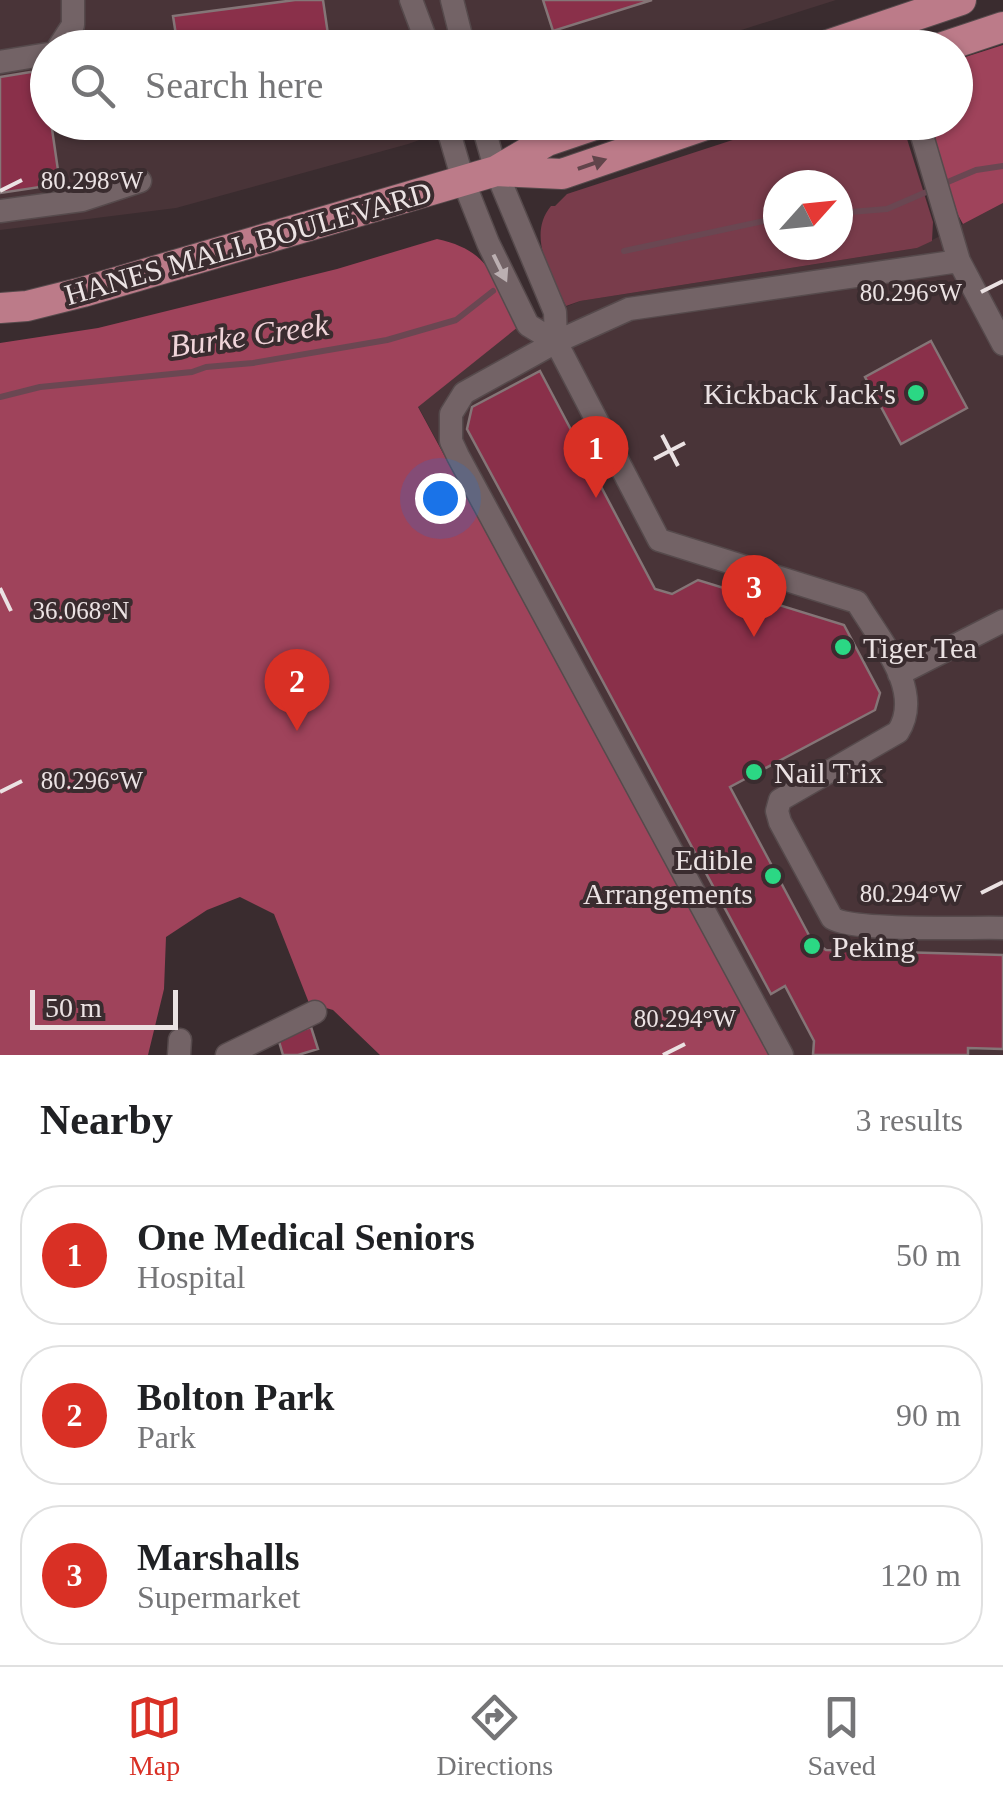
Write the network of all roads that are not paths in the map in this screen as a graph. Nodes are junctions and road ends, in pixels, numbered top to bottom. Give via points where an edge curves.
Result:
1 (73, 0) edge
2 (410, 0) edge
3 (422, 0) edge
4 (961, 0) edge
5 (453, 2) edge
6 (1003, 28) edge
7 (70, 30) edge
8 (422, 30) edge
9 (426, 30) edge
10 (460, 30) edge
11 (873, 30) edge
12 (973, 38) edge
13 (30, 57) edge
14 (0, 62) edge
15 (451, 140) edge
16 (487, 140) edge
17 (549, 140) edge
18 (661, 140) edge
19 (921, 140) edge
20 (496, 171) junction
21 (463, 180) junction
22 (140, 182) dead end
23 (0, 212) edge
24 (959, 261) junction
25 (0, 308) edge
26 (1002, 341) edge
27 (556, 342) junction
28 (1003, 621) edge
29 (899, 674) junction
30 (1003, 928) edge
31 (315, 1012) dead end
32 (227, 1055) edge
33 (782, 1055) edge

1 - 7 lane
2 - 8 lane
3 - 9 lane
4 - 11 main road
5 - 10 lane
6 - 12 main road
13 - 14 lane
15 - 21 lane
16 - 20 lane
17 - 20 main road, HANES MALL BOULEVARD
20 -> 18 main road, HANES MALL BOULEVARD via 562,174
19 - 24 lane
20 - 21 main road, HANES MALL BOULEVARD
20 - 27 lane via 556,312
21 - 25 main road, HANES MALL BOULEVARD via 83,292
21 -> 27 lane via 528,325
22 - 23 lane via 82,200
24 - 26 lane
24 - 27 lane via 628,309
27 - 29 lane via 659,540 857,602
27 - 33 lane via 464,392 451,414 451,441
28 - 29 lane
29 - 30 lane via 908,706 898,732 780,800 780,822 839,922
31 - 32 lane

